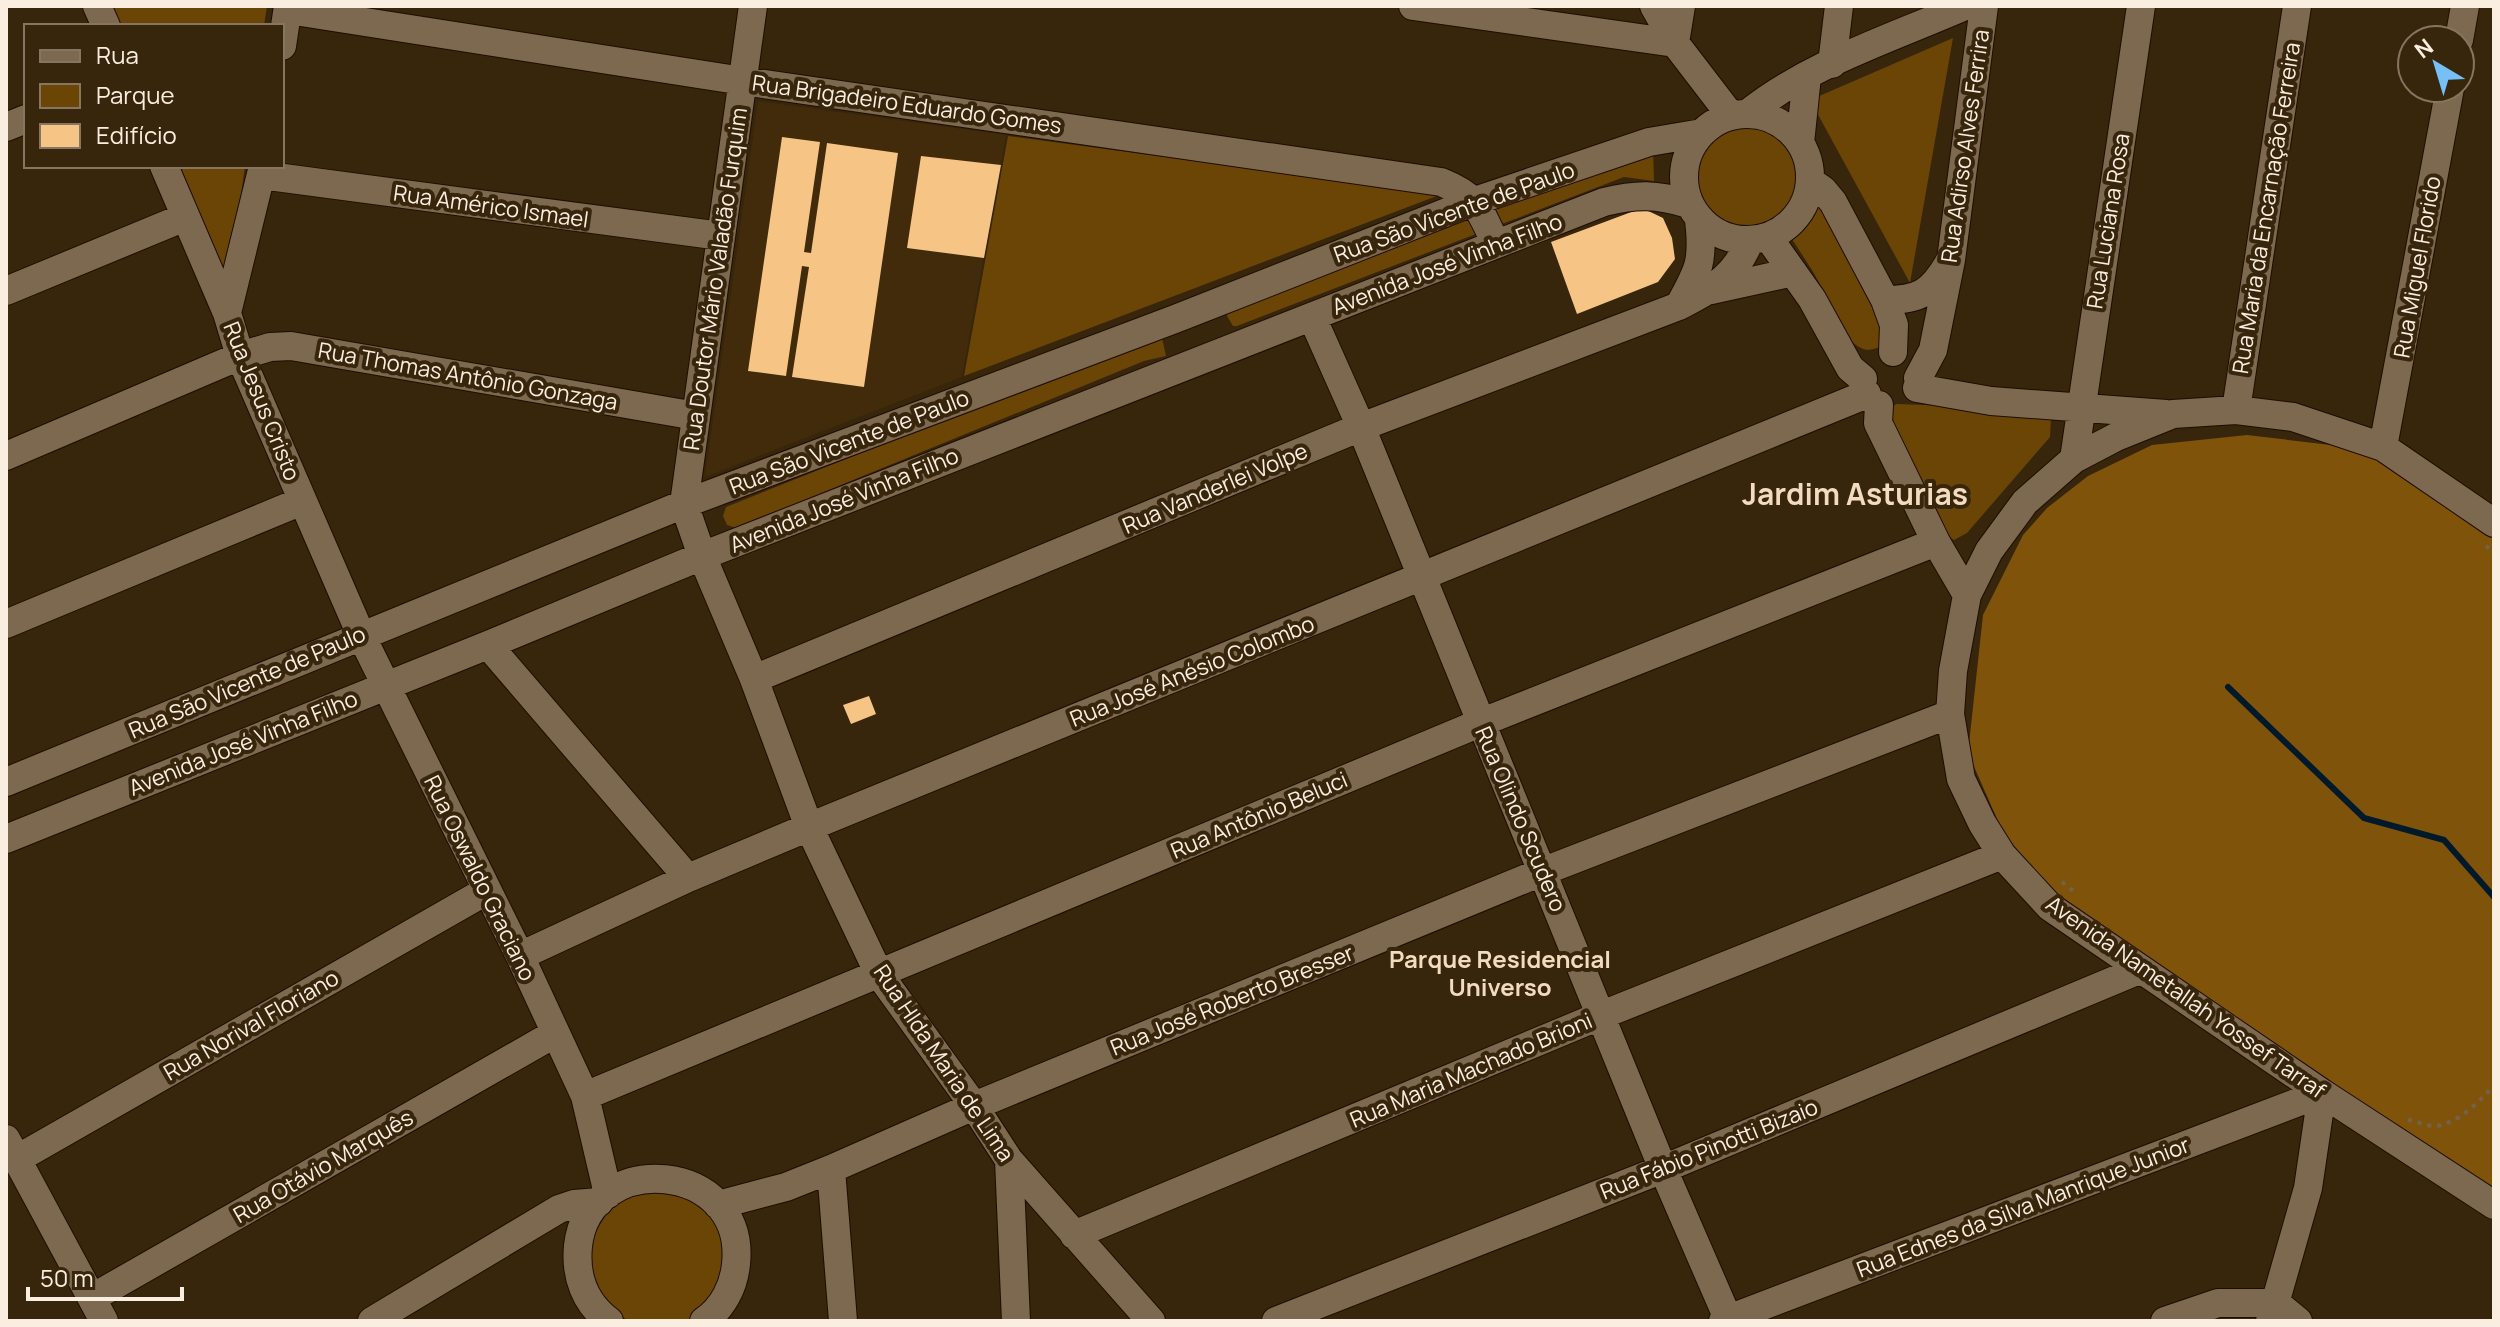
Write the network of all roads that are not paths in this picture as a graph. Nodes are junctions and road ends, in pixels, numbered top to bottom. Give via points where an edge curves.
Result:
1 (753, 6) edge
2 (1413, 6) edge
3 (1654, 6) edge
4 (1681, 6) edge
5 (1839, 6) edge
6 (1965, 6) edge
7 (1984, 6) edge
8 (2141, 6) edge
9 (2297, 6) edge
10 (288, 8) edge
11 (284, 33) edge
12 (1675, 43) junction
13 (1820, 70) junction
14 (743, 81) junction
15 (2447, 104) edge
16 (1722, 123) junction
17 (1800, 143) junction
18 (165, 168) edge
19 (262, 170) edge
20 (1810, 181) junction
21 (1475, 201) junction
22 (1694, 212) junction
23 (185, 217) junction
24 (721, 236) junction
25 (1759, 239) junction
26 (1496, 244) junction
27 (1793, 272) junction
28 (1948, 273) junction
29 (1710, 290) junction
30 (6, 291) edge
31 (1885, 300) junction
32 (1215, 302) junction
33 (1679, 306) junction
34 (227, 313) junction
35 (1312, 317) junction
36 (1175, 319) junction
37 (1236, 344) junction
38 (240, 356) junction
39 (1195, 362) junction
40 (1908, 368) junction
41 (1870, 392) junction
42 (2069, 407) junction
43 (2236, 410) junction
44 (2173, 414) junction
45 (696, 416) junction
46 (1361, 427) junction
47 (2383, 447) junction
48 (2075, 448) junction
49 (6, 456) edge
50 (302, 501) junction
51 (684, 504) junction
52 (2489, 534) edge
53 (1936, 542) junction
54 (702, 556) junction
55 (1422, 577) junction
56 (1967, 595) junction
57 (6, 624) edge
58 (539, 624) junction
59 (361, 635) junction
60 (488, 645) junction
61 (754, 679) junction
62 (385, 685) junction
63 (542, 708) junction
64 (1950, 714) junction
65 (1480, 723) junction
66 (6, 782) edge
67 (809, 827) junction
68 (6, 839) edge
69 (2002, 855) junction
70 (1544, 871) junction
71 (688, 878) junction
72 (486, 891) junction
73 (520, 956) junction
74 (2139, 970) junction
75 (879, 974) junction
76 (1602, 1015) junction
77 (554, 1034) junction
78 (2322, 1093) junction
79 (585, 1096) junction
80 (974, 1106) junction
81 (594, 1124) junction
82 (11, 1149) edge
83 (1009, 1160) junction
84 (831, 1169) junction
85 (1663, 1169) junction
86 (640, 1179) junction
87 (786, 1187) junction
88 (604, 1198) junction
89 (718, 1205) junction
90 (2494, 1205) edge
91 (732, 1229) junction
92 (1074, 1235) junction
93 (512, 1238) junction
94 (579, 1238) junction
95 (98, 1310) edge
96 (2273, 1312) edge
97 (600, 1318) edge
98 (1726, 1320) edge
99 (372, 1321) edge
100 (704, 1321) edge
101 (843, 1321) edge
102 (1016, 1321) edge
103 (1151, 1321) edge
104 (1276, 1321) edge
105 (2165, 1321) edge
106 (2298, 1321) edge

1 - 14 street, Rua Doutor Mário Valadão Furquim
2 - 12 street
3 - 12 street
4 - 12 street
5 - 13 street
6 - 13 street, Rua São Vicente de Paulo
7 - 28 street, Rua Adirso Alves Ferrira
8 - 42 street, Rua Luciana Rosa
9 - 43 street, Rua Maria da Encarnação Ferreira
10 - 11 street
10 - 14 street, Rua Brigadeiro Eduardo Gomes
12 - 16 street via 1697,72
13 - 16 street, Rua São Vicente de Paulo
13 - 17 street
14 - 21 street, Rua Brigadeiro Eduardo Gomes via 1441,182
14 - 24 street, Rua Doutor Mário Valadão Furquim
15 - 47 street, Rua Miguel Florido
16 - 17 street via 1777,122
16 - 21 street, Rua São Vicente de Paulo
16 - 22 street via 1688,154 1683,179
17 - 20 street
18 - 23 street, Rua Jesus Cristo
19 - 24 street, Rua Américo Ismael
19 - 34 street
20 - 25 street via 1797,215 1784,228
20 - 31 street via 1833,202
21 - 26 street
21 - 32 street, Rua São Vicente de Paulo
22 - 25 street via 1731,239
22 - 26 street, Avenida José Vinha Filho via 1665,196 1635,194
22 - 33 street via 1703,249 1698,272
23 - 30 street
23 - 34 street, Rua Jesus Cristo
24 - 45 street, Rua Doutor Mário Valadão Furquim
25 - 27 street
25 - 29 street, Rua Vanderlei Volpe
26 - 35 street, Avenida José Vinha Filho
27 - 29 street
27 - 41 street
28 - 31 street via 1923,294
28 - 40 street, Rua Adirso Alves Ferrira via 1933,350
29 - 33 street, Rua Vanderlei Volpe
31 - 40 street
32 - 36 street, Rua São Vicente de Paulo
32 - 37 street
33 - 46 street, Rua Vanderlei Volpe
34 - 38 street, Rua Jesus Cristo
35 - 37 street, Avenida José Vinha Filho
35 - 46 street, Rua Olindo Scudero
36 - 39 street
36 - 51 street, Rua São Vicente de Paulo
37 - 39 street, Avenida José Vinha Filho
38 - 45 street, Rua Thomas Antônio Gonzaga via 291,346
38 - 49 street, Rua Thomas Antônio Gonzaga
38 - 50 street, Rua Jesus Cristo
39 - 54 street, Avenida José Vinha Filho
40 - 41 street via 1876,356 1865,370
40 - 41 street via 1911,398 1901,405 1890,407
40 - 42 street via 1991,401
41 - 53 street via 1878,423
41 - 55 street, Rua José Anésio Colombo
42 - 44 street
42 - 48 street, Rua Luciana Rosa
43 - 44 street, Avenida Nametallah Yossef Tarraf
43 - 47 street, Avenida Nametallah Yossef Tarraf via 2293,417
44 - 48 street, Avenida Nametallah Yossef Tarraf
45 - 51 street, Rua Doutor Mário Valadão Furquim
46 - 55 street, Rua Olindo Scudero
46 - 61 street, Rua Vanderlei Volpe
47 - 52 street, Avenida Nametallah Yossef Tarraf
48 - 56 street, Avenida Nametallah Yossef Tarraf via 2025,502 1989,551
50 - 57 street
50 - 59 street, Rua Jesus Cristo
51 - 54 street, Rua Hlda Maria de Lima
51 - 59 street, Rua São Vicente de Paulo
53 - 56 street
53 - 65 street, Rua Antônio Beluci
54 - 58 street, Avenida José Vinha Filho
54 - 61 street, Rua Hlda Maria de Lima
55 - 65 street, Rua Olindo Scudero
55 - 67 street, Rua José Anésio Colombo
56 - 64 street, Avenida Nametallah Yossef Tarraf
58 - 60 street, Avenida José Vinha Filho
58 - 63 street via 525,654 527,681
59 - 62 street, Rua Oswaldo Graciano
59 - 66 street, Rua São Vicente de Paulo
60 - 62 street, Avenida José Vinha Filho
60 - 63 street
61 - 67 street, Rua Hlda Maria de Lima
62 - 68 street, Avenida José Vinha Filho
62 - 72 street, Rua Oswaldo Graciano
63 - 71 street
64 - 69 street, Avenida Nametallah Yossef Tarraf via 1961,779
64 - 70 street, Rua José Roberto Bresser
65 - 70 street, Rua Olindo Scudero
65 - 75 street, Rua Antônio Beluci
67 - 71 street, Rua José Anésio Colombo
67 - 75 street, Rua Hlda Maria de Lima
69 - 74 street, Avenida Nametallah Yossef Tarraf via 2050,907
69 - 76 street, Rua Maria Machado Brioni
70 - 76 street, Rua Olindo Scudero
70 - 80 street, Rua José Roberto Bresser
71 - 73 street, Rua José Anésio Colombo
72 - 73 street, Rua Oswaldo Graciano
72 - 82 street, Rua Norival Floriano
73 - 77 street, Rua Oswaldo Graciano
74 - 78 street, Avenida Nametallah Yossef Tarraf
74 - 85 street, Rua Fábio Pinotti Bizaio
75 - 79 street, Rua Antônio Beluci
75 - 80 street, Rua Hlda Maria de Lima
76 - 85 street, Rua Olindo Scudero
76 - 92 street, Rua Maria Machado Brioni
77 - 79 street, Rua Oswaldo Graciano
77 - 95 street, Rua Otávio Marquês
78 - 90 street, Avenida Nametallah Yossef Tarraf
78 - 96 street via 2308,1188
78 - 98 street, Rua Ednes da Silva Manrique Junior
79 - 81 street, Rua Oswaldo Graciano
80 - 83 street, Rua Hlda Maria de Lima
80 - 84 street, Rua José Roberto Bresser
81 - 86 street, Rua Oswaldo Graciano
81 - 88 street, Rua Oswaldo Graciano
82 - 95 street
83 - 92 street, Rua Hlda Maria de Lima
83 - 102 street
84 - 87 street, Rua José Roberto Bresser
84 - 101 street
85 - 98 street, Rua Olindo Scudero
85 - 104 street, Rua Fábio Pinotti Bizaio
86 - 88 street
86 - 89 street via 683,1181
87 - 89 street, Rua José Roberto Bresser
87 - 91 street, Rua José Roberto Bresser
88 - 93 street via 559,1209
88 - 94 street
89 - 91 street
91 - 100 street via 735,1277 725,1300
92 - 103 street, Rua Hlda Maria de Lima
93 - 94 street
93 - 99 street
94 - 97 street via 579,1277
96 - 105 street via 2218,1303
96 - 106 street

